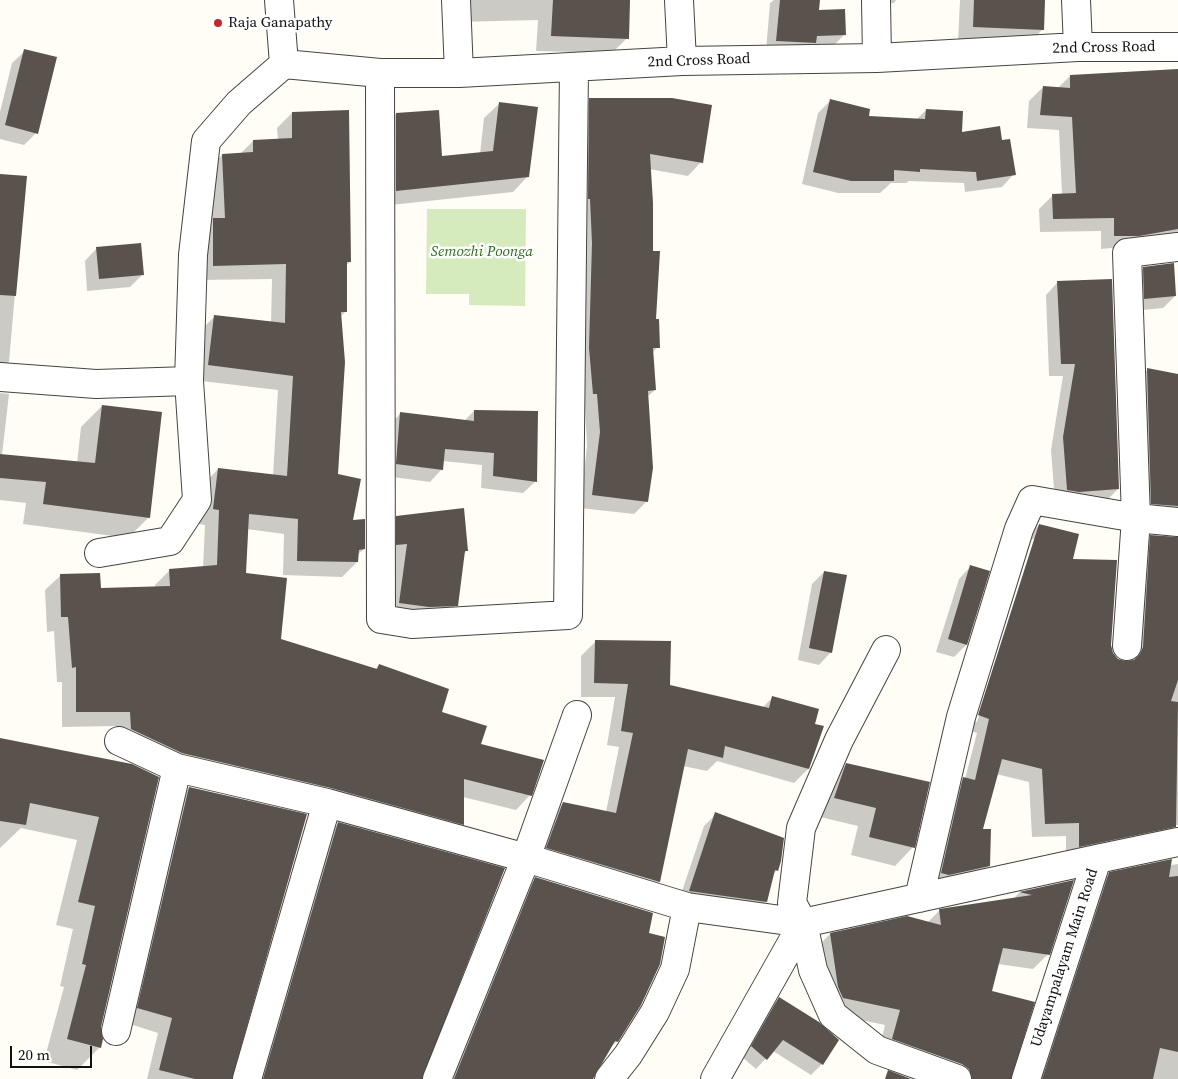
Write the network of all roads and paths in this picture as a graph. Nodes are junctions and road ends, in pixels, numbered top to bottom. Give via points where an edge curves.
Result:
1 (279, 0) edge
2 (456, 0) edge
3 (679, 0) edge
4 (876, 0) edge
5 (1076, 0) edge
6 (1078, 47) junction
7 (1178, 47) edge
8 (877, 58) junction
9 (682, 60) junction
10 (284, 64) junction
11 (574, 68) junction
12 (380, 72) junction
13 (459, 74) junction
14 (1178, 247) edge
15 (0, 378) edge
16 (189, 381) junction
17 (1136, 518) junction
18 (1178, 522) edge
19 (99, 553) dead end
20 (1128, 646) dead end
21 (886, 650) dead end
22 (577, 715) dead end
23 (119, 742) dead end
24 (177, 768) junction
25 (327, 803) junction
26 (1178, 842) edge
27 (526, 858) junction
28 (1097, 859) junction
29 (919, 898) junction
30 (687, 907) junction
31 (803, 923) junction
32 (116, 1031) dead end
33 (247, 1079) edge
34 (436, 1079) edge
35 (609, 1079) edge
36 (715, 1079) edge
37 (957, 1079) edge
38 (1026, 1079) edge

1 - 10 street
2 - 13 street
3 - 9 street
4 - 8 street
5 - 6 street
6 - 7 street, 2nd Cross Road
6 - 8 street, 2nd Cross Road
8 - 9 street, 2nd Cross Road
9 - 11 street, 2nd Cross Road
10 - 12 street, 2nd Cross Road
10 - 16 street via 239,103 206,141 193,255
11 - 12 street via 568,616 412,624 381,619
11 - 13 street, 2nd Cross Road
12 - 13 street, 2nd Cross Road
14 - 17 street via 1128,253
15 - 16 street via 96,384
16 - 19 street via 197,500 170,541
17 - 18 street
17 - 20 street
17 - 29 street via 1032,500 1019,530 961,717
21 - 31 street via 840,740 801,828 792,903
22 - 27 street
23 - 24 street
24 - 25 street
24 - 32 street
25 - 27 street
25 - 33 street
26 - 28 street, Udayampalayam Main Road
27 - 30 street
27 - 34 street
28 - 29 street
28 - 38 street, Udayampalayam Main Road
29 - 31 street
30 - 31 street
30 - 35 street via 674,968 655,1012
31 - 36 street
31 - 37 street via 813,970 834,1014 877,1050

